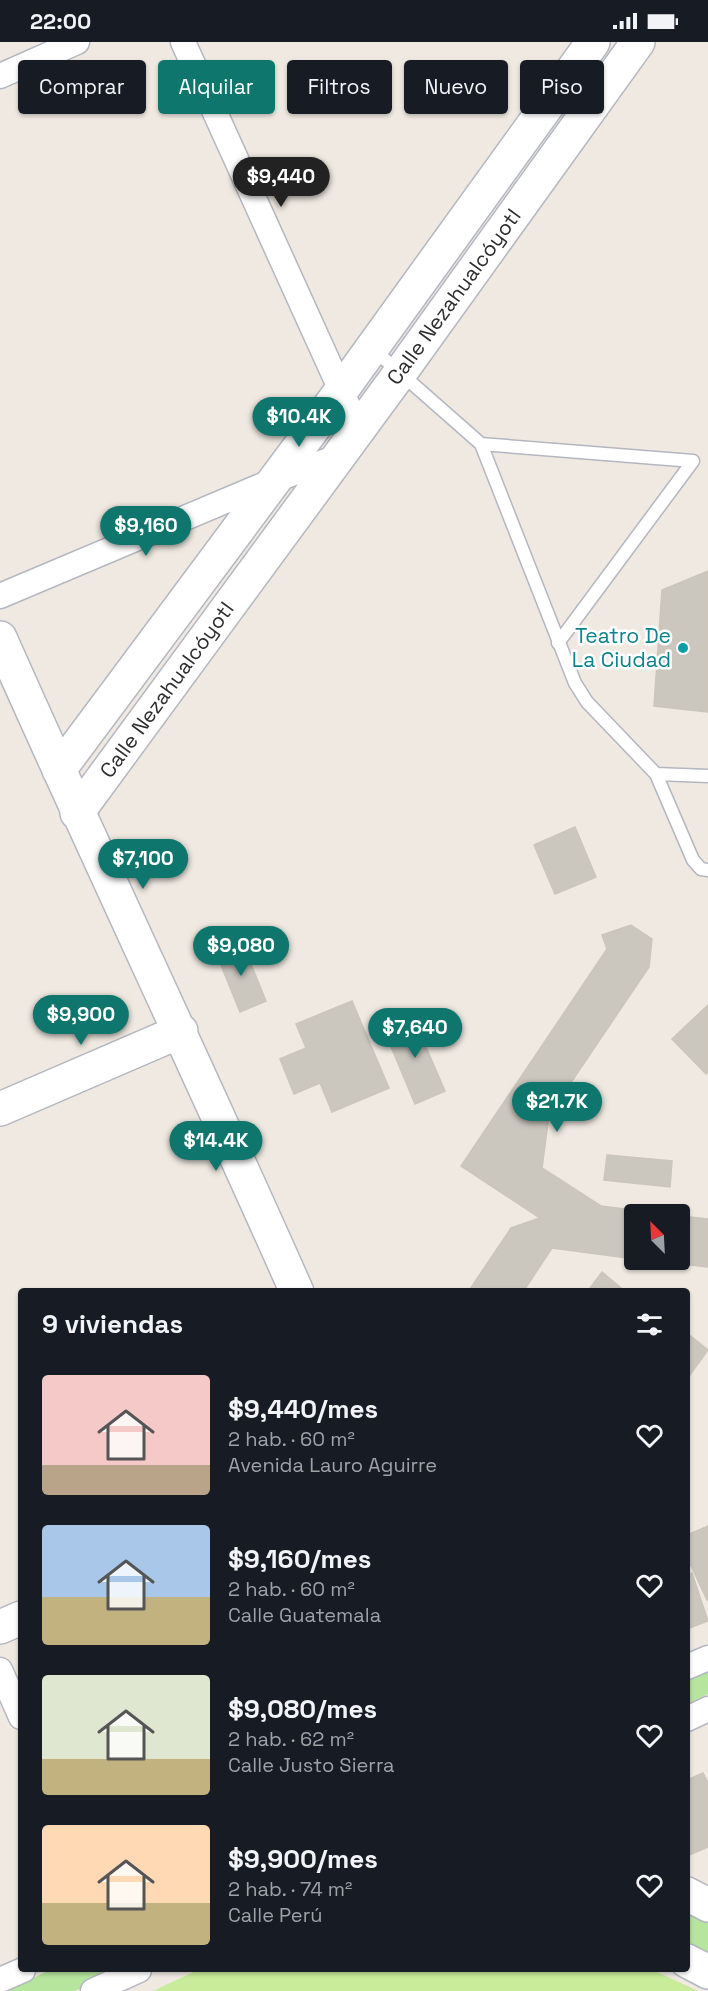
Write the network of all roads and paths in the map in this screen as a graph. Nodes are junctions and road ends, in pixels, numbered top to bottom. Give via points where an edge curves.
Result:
1 (78, 42) edge
2 (183, 42) edge
3 (593, 42) edge
4 (635, 44) edge
5 (0, 76) edge
6 (372, 348) junction
7 (400, 373) junction
8 (341, 391) junction
9 (358, 430) junction
10 (481, 444) junction
11 (337, 457) junction
12 (275, 480) junction
13 (0, 596) edge
14 (0, 638) edge
15 (558, 643) junction
16 (59, 770) junction
17 (656, 774) junction
18 (708, 776) edge
19 (77, 813) junction
20 (708, 870) edge
21 (181, 1031) junction
22 (0, 1109) edge
23 (295, 1288) edge
24 (18, 1619) edge
25 (0, 1627) edge
26 (708, 1658) edge
27 (690, 1666) edge
28 (0, 1670) edge
29 (708, 1709) edge
30 (18, 1710) edge
31 (690, 1718) edge
32 (690, 1896) edge
33 (708, 1905) edge
34 (690, 1963) edge
35 (18, 1972) edge
36 (135, 1972) edge
37 (708, 1972) edge
38 (0, 1980) edge
39 (93, 1991) edge

1 - 5 street
2 - 8 street
3 - 6 street, Calle Nezahualcóyotl
4 - 7 street, Calle Nezahualcóyotl
6 - 7 lane
6 - 8 street, Calle Nezahualcóyotl
7 - 9 street, Calle Nezahualcóyotl
7 - 10 lane
8 - 9 street
8 - 12 street, Calle Nezahualcóyotl
9 - 11 street, Calle Nezahualcóyotl
10 - 15 lane
10 - 15 lane via 693,461
11 - 12 street
11 - 19 street, Calle Nezahualcóyotl
12 - 13 street
12 - 16 street, Calle Nezahualcóyotl
14 - 16 street
15 - 17 lane via 587,702
16 - 19 street
17 - 18 lane
17 - 20 lane via 693,860
19 - 21 street
21 - 22 street
21 - 23 street
24 - 25 street
26 - 27 street
28 - 30 street
29 - 31 street
32 - 33 street
34 - 37 street
35 - 38 street
36 - 39 street

